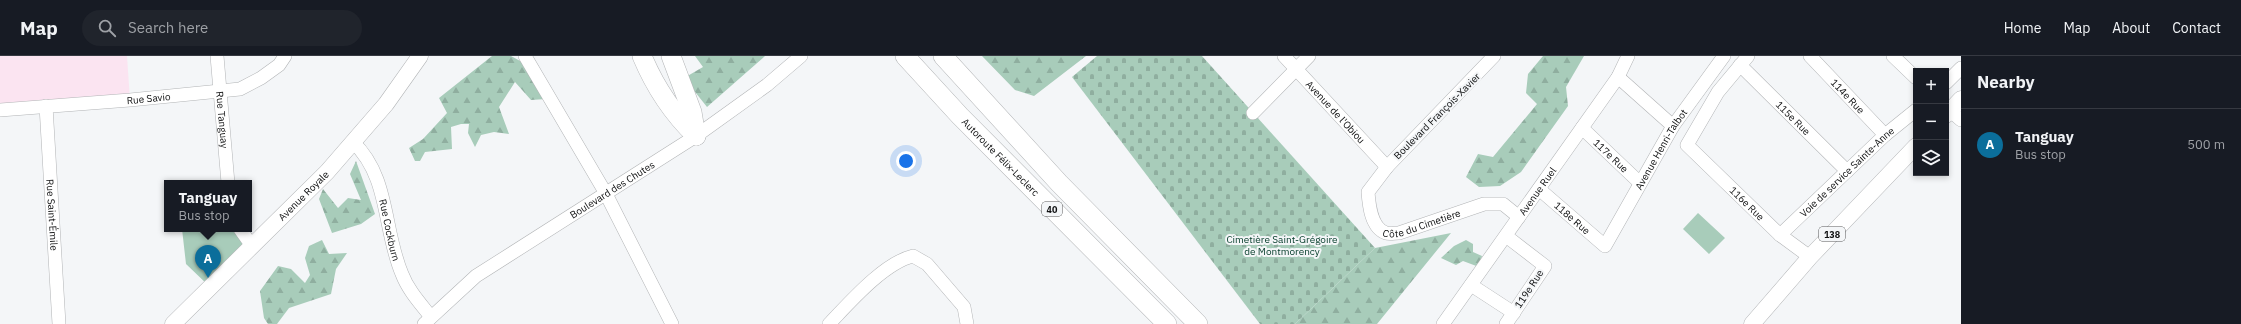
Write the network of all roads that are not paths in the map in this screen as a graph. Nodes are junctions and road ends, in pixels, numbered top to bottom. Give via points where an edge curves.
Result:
1 (217, 56) edge
2 (285, 56) edge
3 (420, 56) edge
4 (525, 56) edge
5 (642, 56) edge
6 (671, 56) edge
7 (801, 56) edge
8 (905, 56) edge
9 (943, 56) edge
10 (1284, 56) edge
11 (1309, 56) edge
12 (1494, 56) edge
13 (1628, 56) edge
14 (1723, 56) edge
15 (1810, 56) edge
16 (1893, 56) edge
17 (1744, 61) edge
18 (1961, 68) edge
19 (1296, 69) junction
20 (1913, 75) edge
21 (1618, 76) junction
22 (1949, 80) edge
23 (221, 91) junction
24 (46, 106) junction
25 (0, 110) edge
26 (1253, 113) dead end
27 (1913, 113) edge
28 (1673, 126) junction
29 (1582, 128) junction
30 (696, 136) junction
31 (1885, 136) junction
32 (352, 142) junction
33 (1913, 149) edge
34 (1384, 171) junction
35 (1847, 171) junction
36 (228, 180) edge
37 (1640, 183) junction
38 (1539, 188) junction
39 (605, 192) junction
40 (1520, 217) junction
41 (242, 232) edge
42 (1780, 235) junction
43 (1506, 236) junction
44 (252, 246) junction
45 (1605, 246) joint
46 (1810, 257) junction
47 (1471, 285) junction
48 (1510, 319) edge
49 (427, 320) edge
50 (59, 324) edge
51 (173, 324) edge
52 (672, 324) edge
53 (829, 324) edge
54 (967, 324) edge
55 (1167, 324) edge
56 (1198, 324) edge
57 (1443, 324) edge
58 (1752, 324) edge

1 - 23 street, Rue Tanguay
2 - 23 street, Rue Savio via 279,65 261,78 240,89
3 - 32 main road, Avenue Royale via 386,104
4 - 39 street
5 - 30 highway via 660,92 677,118
6 - 30 highway via 692,112
7 - 30 street, Boulevard des Chutes via 767,85
8 - 55 highway, Autoroute Félix-Leclerc / 40 via 960,116
9 - 56 highway, 40 via 1059,182
10 - 19 street, Avenue de l'Obiou
11 - 19 street
12 - 34 street, Boulevard François-Xavier
13 - 21 street, Avenue Ruel
14 - 28 street, Avenue Henri-Talbot
15 - 31 street, 114e Rue
16 - 20 street
17 - 35 street, 115e Rue
17 - 42 street, 116e Rue via 1718,92 1687,145
18 - 22 street
19 - 26 street
19 - 34 street, Avenue de l'Obiou
21 - 28 street
21 - 29 street, Avenue Ruel
23 - 24 street, Rue Savio
23 - 36 street, Rue Tanguay
24 - 25 street, Rue Savio
24 - 50 street, Rue Saint-Émile
27 - 31 street, Voie de service Sainte-Anne
28 - 37 street, Avenue Henri-Talbot
29 - 37 street, 117e Rue
29 - 38 street, Avenue Ruel
30 - 39 street, Boulevard des Chutes
31 - 35 street, Voie de service Sainte-Anne
32 - 44 main road, Avenue Royale via 327,172
32 - 49 street, Rue Cockburn via 369,160 386,208 395,254 402,274
33 - 46 main road, 138
34 - 40 street, Côte du Cimetière via 1368,192 1369,207 1376,225 1385,233 1399,233 1484,204 1503,204
35 - 42 street, Voie de service Sainte-Anne
37 - 45 street, Avenue Henri-Talbot
38 - 40 street, Avenue Ruel
38 - 45 street, 118e Rue
39 - 49 street, Boulevard des Chutes via 476,276
39 - 52 street
40 - 43 street, Avenue Ruel
41 - 44 street
42 - 46 street, 116e Rue
43 - 47 street, Avenue Ruel
43 - 48 street, 119e Rue via 1545,266
44 - 51 main road, Avenue Royale
46 - 58 main road, 138
47 - 48 street, 119e Rue
47 - 57 street, Avenue Ruel
53 - 54 street via 886,270 902,259 913,256 926,264 964,307

